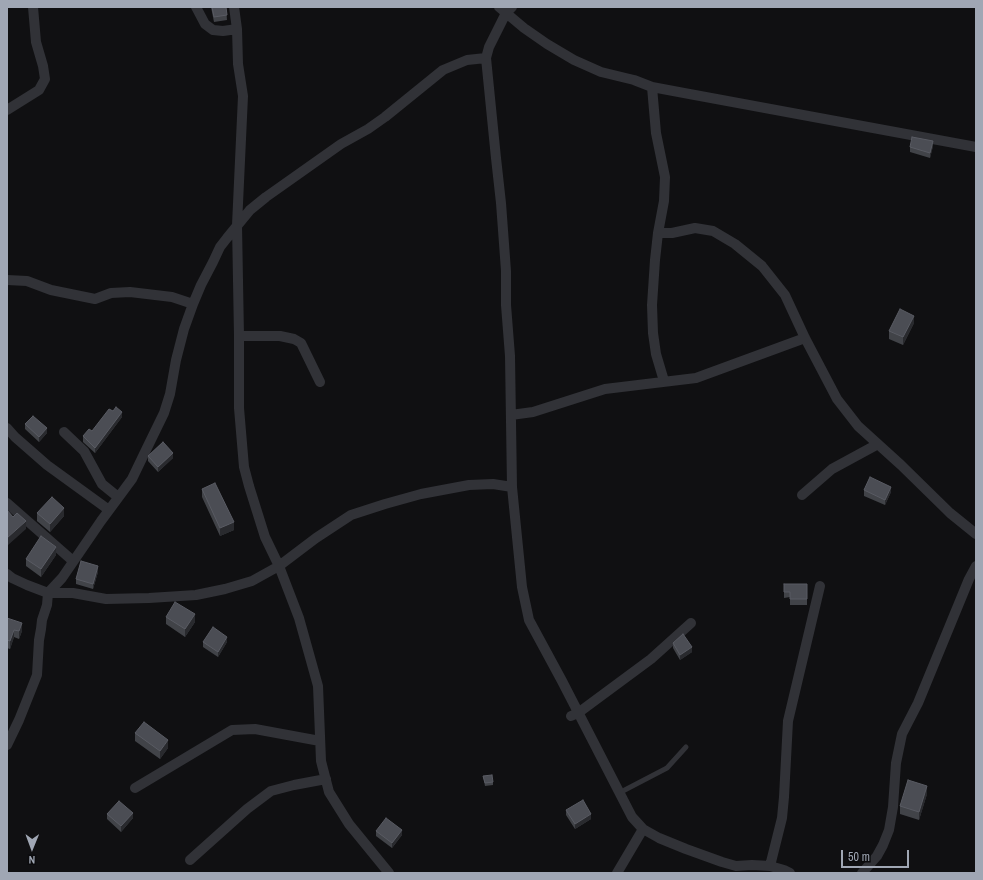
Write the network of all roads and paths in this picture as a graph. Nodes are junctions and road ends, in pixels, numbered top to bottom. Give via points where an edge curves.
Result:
1 (33, 7) edge
2 (196, 7) edge
3 (234, 7) edge
4 (506, 9) edge
5 (237, 30) junction
6 (486, 58) junction
7 (652, 86) junction
8 (7, 110) edge
9 (976, 147) edge
10 (237, 226) junction
11 (658, 232) junction
12 (7, 280) edge
13 (193, 304) junction
14 (239, 336) junction
15 (805, 338) junction
16 (664, 381) junction
17 (320, 382) dead end
18 (511, 415) junction
19 (7, 428) edge
20 (64, 432) dead end
21 (878, 444) junction
22 (512, 486) junction
23 (802, 495) dead end
24 (118, 497) junction
25 (7, 503) edge
26 (109, 510) junction
27 (976, 534) edge
28 (73, 561) junction
29 (279, 566) junction
30 (976, 566) edge
31 (7, 574) edge
32 (820, 586) dead end
33 (48, 593) junction
34 (691, 623) dead end
35 (575, 714) junction
36 (320, 741) junction
37 (7, 745) edge
38 (686, 747) dead end
39 (326, 778) junction
40 (135, 788) dead end
41 (619, 793) junction
42 (643, 829) junction
43 (190, 860) dead end
44 (770, 866) junction
45 (735, 869) edge
46 (389, 873) edge
47 (617, 873) edge
48 (790, 873) edge
49 (862, 873) edge

1 - 8 street via 36,42 45,79 39,90
2 - 5 street via 205,24 214,30
3 - 5 street
4 - 6 street
4 - 7 street via 530,32 574,60 601,72
5 - 10 street via 242,96
6 - 10 street via 468,60 444,70 385,117 341,144 266,197 250,210
6 - 18 street via 506,271
7 - 9 street
7 - 11 street via 656,133 665,177
10 - 13 street via 220,247
10 - 14 street
11 - 15 street via 672,233 695,228 713,231 735,244 762,266 785,295
11 - 16 street via 652,305 653,333
12 - 13 street via 26,281 51,290 95,299 111,293 130,292 172,297
13 - 24 street via 184,329 164,413 132,479
14 - 17 street via 280,336 301,342
14 - 29 street via 239,408 244,467 265,537
15 - 16 street via 696,378
15 - 21 street via 837,399 858,426
16 - 18 street via 605,389 533,412
18 - 22 street
19 - 26 street via 47,465
20 - 24 street via 84,451 102,484
21 - 23 street via 832,469
21 - 27 street via 950,513
22 - 29 street via 469,485 421,494 371,508 351,515
22 - 35 street via 522,588 530,620
24 - 26 street
25 - 28 street
26 - 28 street
28 - 33 street
29 - 33 street via 252,581 196,594 106,598 73,593
29 - 36 street via 299,618 318,686
30 - 49 street via 918,703 902,734 896,763 889,830 877,856
31 - 33 street via 17,581
32 - 44 street via 788,721 782,818
33 - 37 street via 39,640 37,675
34 - 35 street via 650,660
35 - 41 street
36 - 39 street via 321,761
36 - 40 street via 255,729 232,730
38 - 41 lane via 667,768
39 - 43 street via 271,791
39 - 46 street via 329,792 348,824
41 - 42 street via 632,818
42 - 45 street
42 - 47 street
44 - 45 street via 752,865
44 - 48 street

